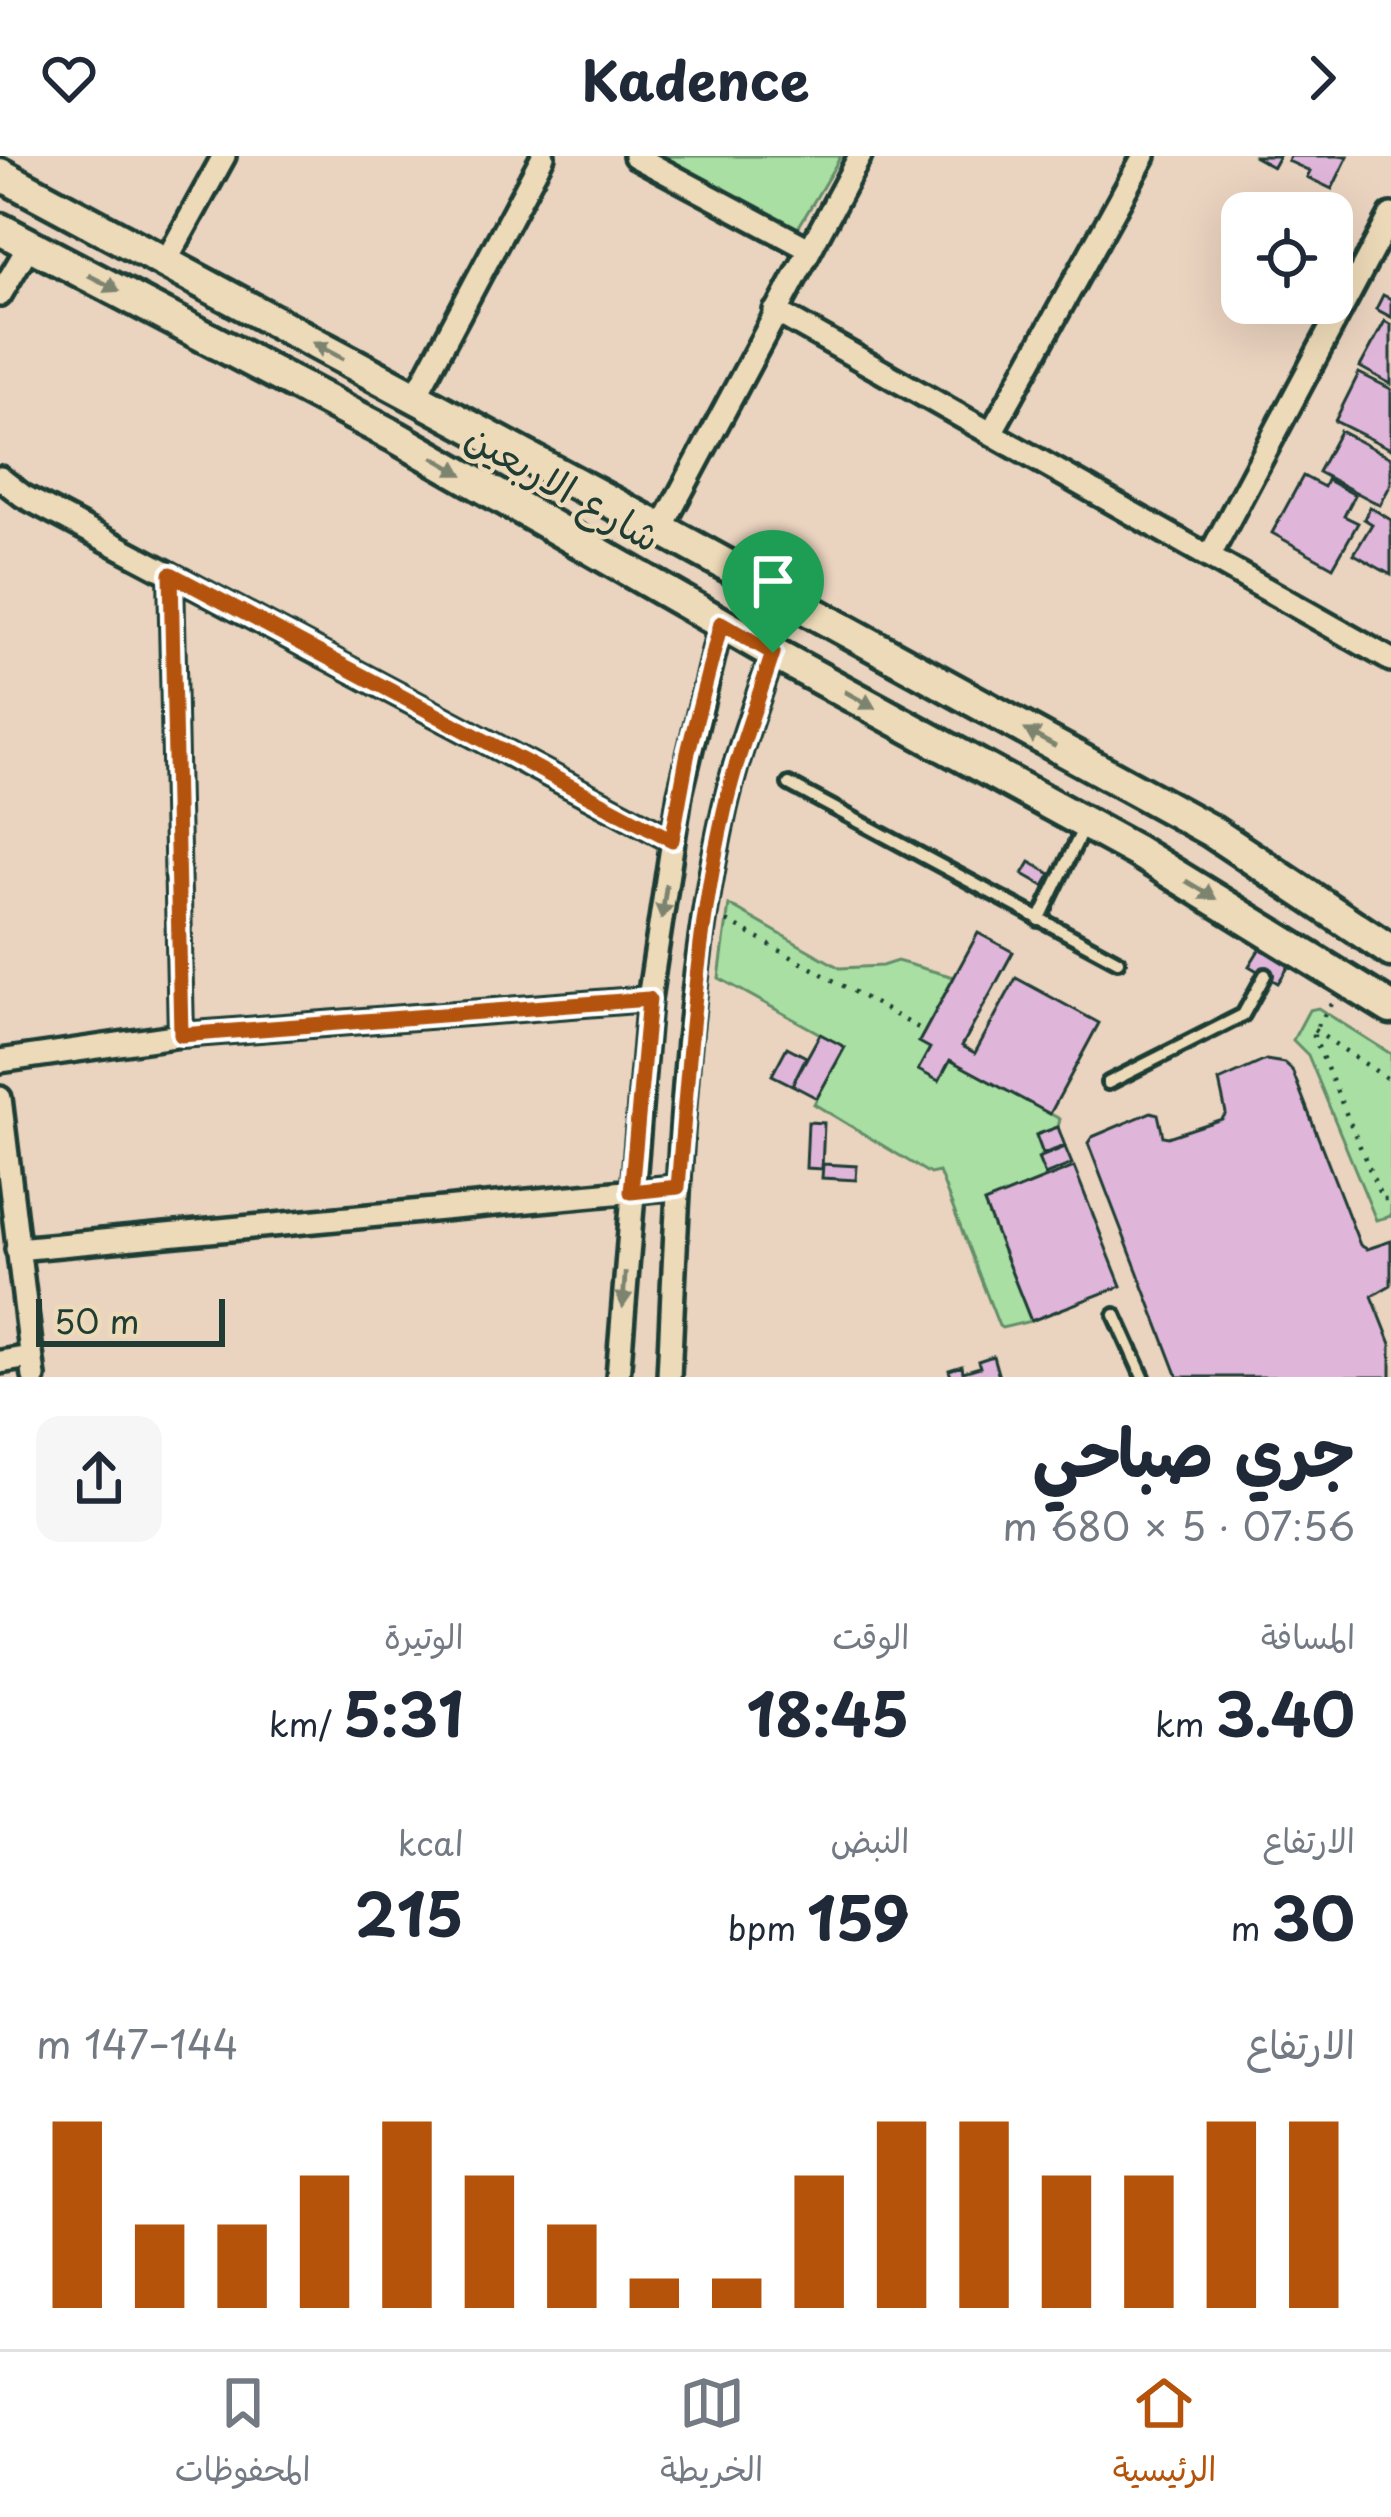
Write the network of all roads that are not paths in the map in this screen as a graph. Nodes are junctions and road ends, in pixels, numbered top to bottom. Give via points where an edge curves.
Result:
1 (224, 156) edge
2 (543, 156) edge
3 (635, 156) edge
4 (860, 156) edge
5 (1144, 156) edge
6 (0, 175) edge
7 (1391, 215) edge
8 (0, 229) edge
9 (30, 244) junction
10 (809, 249) junction
11 (166, 263) junction
12 (0, 295) edge
13 (775, 311) junction
14 (415, 397) junction
15 (991, 434) junction
16 (0, 478) edge
17 (661, 529) junction
18 (1209, 557) junction
19 (171, 574) junction
20 (721, 623) junction
21 (773, 653) junction
22 (1391, 660) edge
23 (1095, 768) junction
24 (789, 784) dead end
25 (1159, 803) junction
26 (1076, 819) junction
27 (672, 840) junction
28 (1136, 850) junction
29 (1039, 920) junction
30 (1391, 951) edge
31 (1118, 961) dead end
32 (1264, 975) dead end
33 (649, 999) junction
34 (1391, 1008) edge
35 (181, 1035) junction
36 (0, 1061) edge
37 (1108, 1083) dead end
38 (0, 1098) edge
39 (678, 1187) junction
40 (631, 1192) junction
41 (17, 1250) junction
42 (1115, 1315) dead end
43 (0, 1362) edge
44 (32, 1367) edge
45 (611, 1376) edge
46 (669, 1377) edge
47 (1143, 1377) edge

1 - 11 street
2 - 14 street
3 - 10 street
4 - 10 street
5 - 15 street
6 - 11 main road, شارع الاربعين
7 - 18 street
8 - 9 main road, شارع الاربعين
9 - 12 street
9 -> 20 main road, شارع الاربعين via 396,437
10 - 13 street
14 -> 11 main road, شارع الاربعين
13 - 15 street
13 - 17 street
14 - 17 main road, شارع الاربعين
15 - 18 street
16 - 19 street
23 -> 17 main road, شارع الاربعين
18 - 22 street
19 - 27 street
19 - 35 street
20 - 21 main road, شارع الاربعين
20 - 27 street
21 -> 26 main road, شارع الاربعين
21 - 39 street via 736,763 706,909
23 - 25 main road, شارع الاربعين
23 - 26 main road via 1098,786
24 - 29 lane
25 - 28 main road via 1130,818
25 - 30 main road, شارع الاربعين
26 - 28 main road, شارع الاربعين
26 - 29 lane
27 -> 33 street
28 -> 34 main road, شارع الاربعين via 1280,947
29 - 31 lane
32 - 37 lane via 1243,1015
33 - 35 street
33 - 40 street
35 - 36 street
38 - 41 street
39 - 40 street
39 - 46 street
40 - 41 street
40 -> 45 street
41 - 44 street
42 - 47 lane
43 - 44 street

